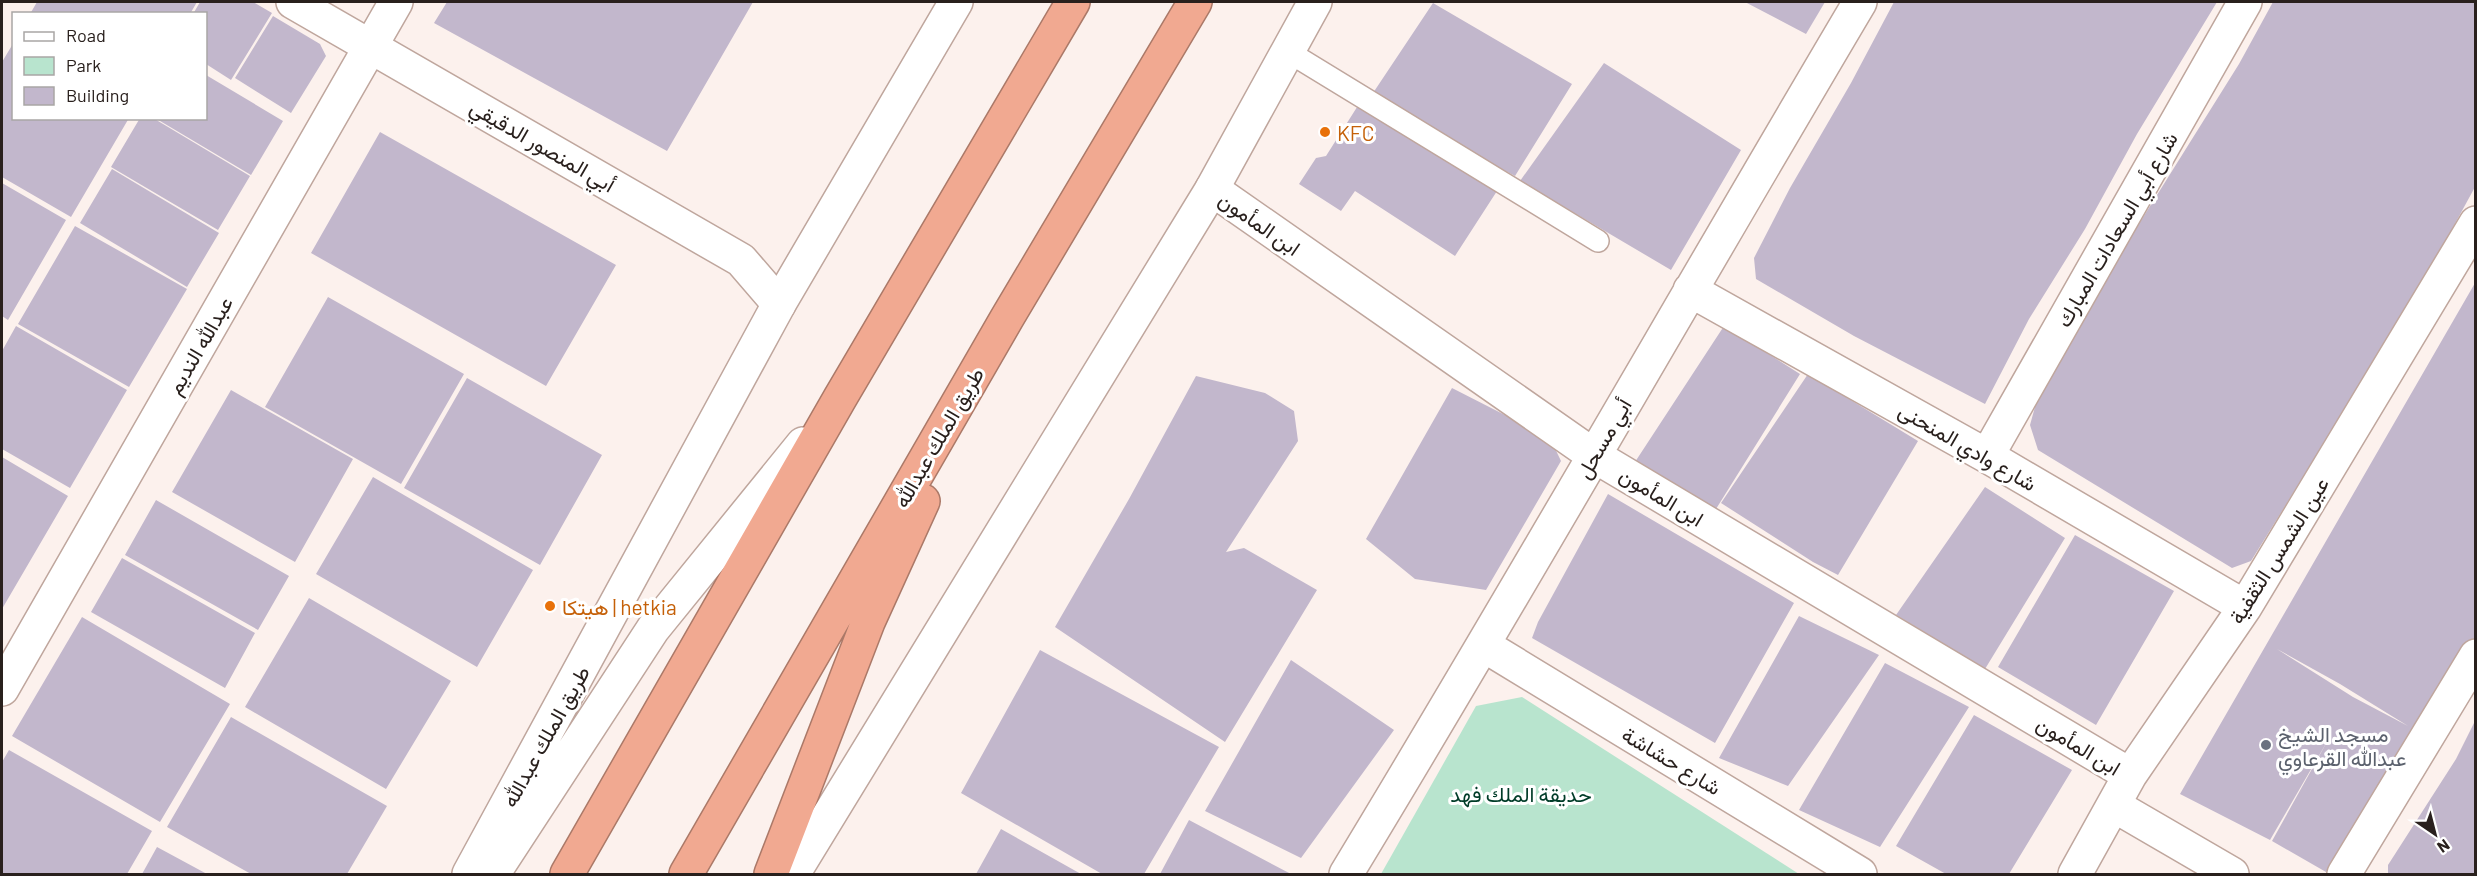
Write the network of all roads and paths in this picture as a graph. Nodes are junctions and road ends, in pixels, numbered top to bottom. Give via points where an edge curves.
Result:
1 (293, 2) edge
2 (396, 2) edge
3 (956, 2) edge
4 (1073, 2) edge
5 (1195, 2) edge
6 (1315, 2) edge
7 (1860, 2) edge
8 (2245, 2) edge
9 (370, 46) junction
10 (1287, 51) junction
11 (1212, 189) junction
12 (2475, 223) edge
13 (1598, 241) dead end
14 (1690, 290) junction
15 (779, 304) junction
16 (1007, 318) junction
17 (840, 398) junction
18 (1593, 455) junction
19 (1987, 456) junction
20 (2245, 607) junction
21 (1485, 646) junction
22 (2475, 656) edge
23 (2, 689) edge
24 (2130, 775) junction
25 (2115, 806) junction
26 (469, 874) edge
27 (493, 874) edge
28 (567, 874) edge
29 (686, 874) edge
30 (771, 874) edge
31 (793, 874) edge
32 (1346, 874) edge
33 (1860, 874) edge
34 (2075, 874) edge
35 (2232, 874) edge
36 (2344, 874) edge

1 - 9 street, أبي المنصور الدقيقي
2 - 9 street, عبدالله النديم
3 - 15 street, طريق الملك عبدالله
4 - 17 highway
5 - 16 highway, طريق الملك عبدالله
6 - 10 street
7 - 14 street, أبي مسحل
8 - 19 street, شارع أبي السعادات المبارك
9 - 15 street, أبي المنصور الدقيقي via 741,260
9 - 23 street, عبدالله النديم
10 - 11 street
10 - 13 lane
11 - 18 street, ابن المأمون
11 - 31 street
12 - 20 street, عين الشمس الثقفية
14 - 18 street, أبي مسحل
14 - 19 street, شارع وادي المنحنى
15 - 26 street, طريق الملك عبدالله
16 - 29 highway, طريق الملك عبدالله
16 - 30 highway via 868,622
17 - 27 street via 653,629
17 - 28 highway
18 - 21 street, أبي مسحل
18 - 24 street, ابن المأمون
19 - 20 street, شارع وادي المنحنى
20 - 24 street, عين الشمس الثقفية
21 - 32 street, أبي مسحل
21 - 33 street, شارع حشاشة
22 - 36 street
24 - 25 street, عين الشمس الثقفية
25 - 34 street, عين الشمس الثقفية
25 - 35 street

